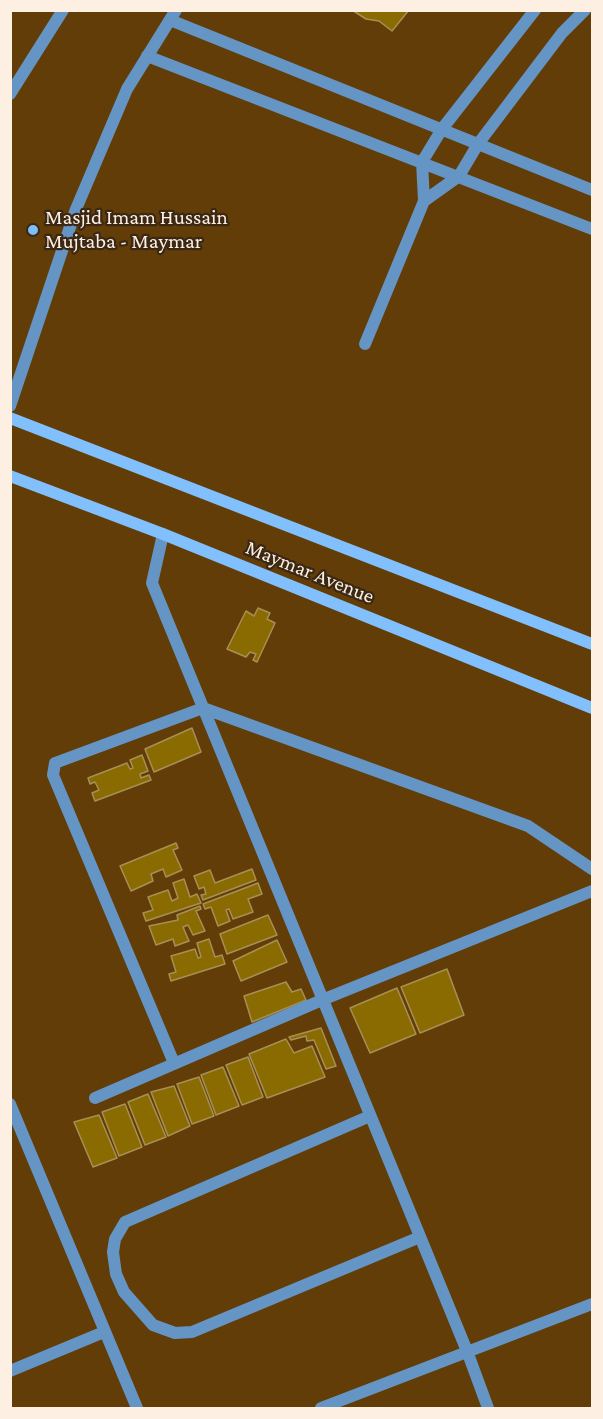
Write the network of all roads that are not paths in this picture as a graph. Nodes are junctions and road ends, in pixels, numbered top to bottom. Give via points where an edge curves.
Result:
1 (63, 10) edge
2 (535, 10) edge
3 (585, 10) edge
4 (173, 15) edge
5 (147, 56) junction
6 (10, 94) edge
7 (442, 129) junction
8 (478, 144) junction
9 (422, 162) junction
10 (459, 176) junction
11 (592, 190) edge
12 (424, 201) junction
13 (592, 229) edge
14 (365, 344) dead end
15 (10, 406) edge
16 (10, 418) edge
17 (10, 476) edge
18 (163, 534) junction
19 (592, 644) edge
20 (203, 708) junction
21 (592, 708) edge
22 (592, 869) edge
23 (592, 891) edge
24 (322, 1000) junction
25 (174, 1063) junction
26 (95, 1098) dead end
27 (10, 1104) edge
28 (370, 1116) junction
29 (420, 1237) junction
30 (592, 1304) edge
31 (104, 1332) junction
32 (467, 1351) junction
33 (10, 1371) edge
34 (137, 1408) edge
35 (321, 1408) edge
36 (488, 1408) edge

1 - 6 street
2 - 7 street
3 - 8 street via 562,33
4 - 5 street
4 - 7 street
5 - 9 street
5 - 15 street via 127,89 76,208
7 - 8 street
7 - 9 street
8 - 10 street
8 - 11 street
9 - 10 street
9 - 12 street
10 - 12 street
10 - 13 street
12 - 14 street
16 - 19 main road, Maymar Avenue
17 - 18 main road, Maymar Avenue
18 - 20 street via 152,583
18 - 21 main road, Maymar Avenue
20 - 22 street via 528,826
20 - 24 street
20 - 25 street via 55,763 53,775
23 - 24 street
24 - 25 street
24 - 28 street
25 - 26 street
27 - 31 street
28 - 29 street
28 - 29 street via 125,1222 115,1239 116,1274 124,1292 153,1325 174,1333 192,1332
29 - 32 street
30 - 32 street
31 - 33 street
31 - 34 street
32 - 35 street
32 - 36 street

